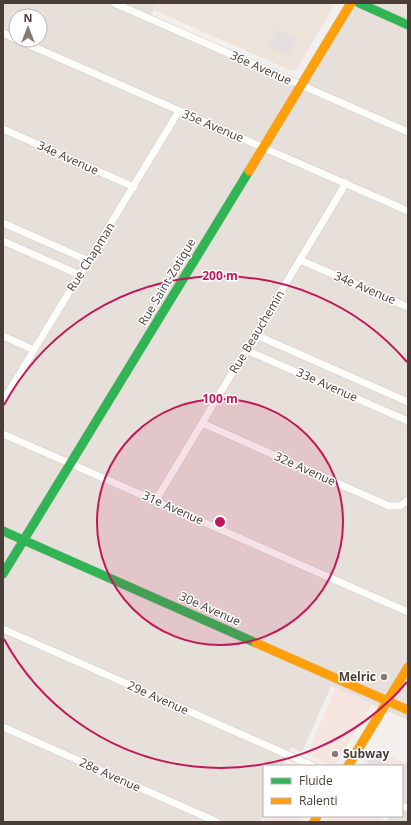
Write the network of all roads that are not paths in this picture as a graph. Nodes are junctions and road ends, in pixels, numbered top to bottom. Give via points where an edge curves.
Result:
1 (114, 3) edge
2 (351, 3) edge
3 (359, 3) edge
4 (408, 25) edge
5 (35, 48) edge
6 (302, 86) junction
7 (178, 111) junction
8 (3, 129) edge
9 (408, 132) edge
10 (263, 147) junction
11 (346, 183) junction
12 (134, 187) junction
13 (408, 211) edge
14 (3, 223) edge
15 (3, 241) edge
16 (300, 260) junction
17 (89, 261) junction
18 (80, 275) junction
19 (408, 307) edge
20 (256, 335) junction
21 (3, 336) edge
22 (34, 350) junction
23 (246, 350) junction
24 (3, 401) edge
25 (408, 402) edge
26 (408, 421) edge
27 (202, 423) junction
28 (3, 434) edge
29 (71, 463) junction
30 (156, 500) junction
31 (408, 500) edge
32 (3, 531) edge
33 (24, 540) junction
34 (3, 574) edge
35 (408, 612) edge
36 (3, 629) edge
37 (408, 667) edge
38 (388, 701) junction
39 (408, 710) edge
40 (3, 727) edge
41 (310, 765) edge
42 (349, 765) edge
43 (217, 822) edge

1 - 6 street, 36e Avenue
2 - 6 street, Rue Saint-Zotique
3 - 4 street
5 - 7 street, 35e Avenue
6 - 9 street, 36e Avenue
6 - 10 street, Rue Saint-Zotique
7 - 10 street, 35e Avenue
7 - 12 street, Rue Chapman
8 - 12 street, 34e Avenue
10 - 11 street, 35e Avenue
10 - 29 street, Rue Saint-Zotique
11 - 13 street, 35e Avenue
11 - 16 street, Rue Beauchemin
12 - 17 street, Rue Chapman
14 - 17 street
15 - 18 street
16 - 19 street, 34e Avenue
16 - 20 street, Rue Beauchemin
17 - 18 street, Rue Chapman
18 - 22 street, Rue Chapman
20 - 23 street, Rue Beauchemin
20 - 25 street, 33e Avenue
21 - 22 street
22 - 24 street, Rue Chapman
23 - 26 street, 33e Avenue
23 - 27 street, Rue Beauchemin
27 - 30 street, Rue Beauchemin
27 - 31 street, 32e Avenue via 389,506 400,506
28 - 29 street, 31e Avenue
29 - 30 street, 31e Avenue
29 - 33 street, Rue Saint-Zotique
30 - 35 street, 31e Avenue
32 - 33 street, 30e Avenue
33 - 34 street, Rue Saint-Zotique
33 - 38 street, 30e Avenue
36 - 41 street, 29e Avenue
37 - 38 street
38 - 39 street, 30e Avenue
38 - 42 street
40 - 43 street, 28e Avenue

